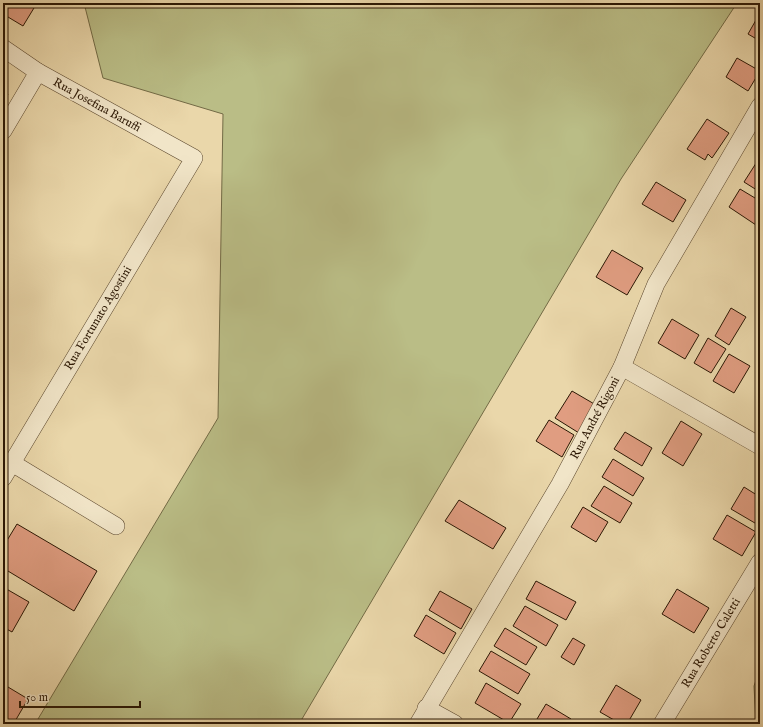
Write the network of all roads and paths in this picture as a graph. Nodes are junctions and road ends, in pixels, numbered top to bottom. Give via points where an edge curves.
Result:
1 (3, 48) edge
2 (38, 72) junction
3 (760, 106) edge
4 (3, 131) edge
5 (194, 158) joint
6 (622, 367) junction
7 (760, 446) edge
8 (12, 463) junction
9 (3, 478) edge
10 (116, 526) dead end
11 (760, 562) edge
12 (426, 708) junction
13 (418, 724) edge
14 (454, 724) edge
15 (662, 724) edge

1 - 2 street, Rua Josefina Baruffi
2 - 4 street
2 - 5 street, Rua Josefina Baruffi
3 - 6 street, Rua André Rigoni via 656,284
5 - 8 street, Rua Fortunato Agostini
6 - 7 street
6 - 12 street, Rua André Rigoni via 560,484
8 - 9 street, Rua Fortunato Agostini
8 - 10 street
11 - 15 street, Rua Roberto Caletti
12 - 13 street, Rua André Rigoni
12 - 14 street

